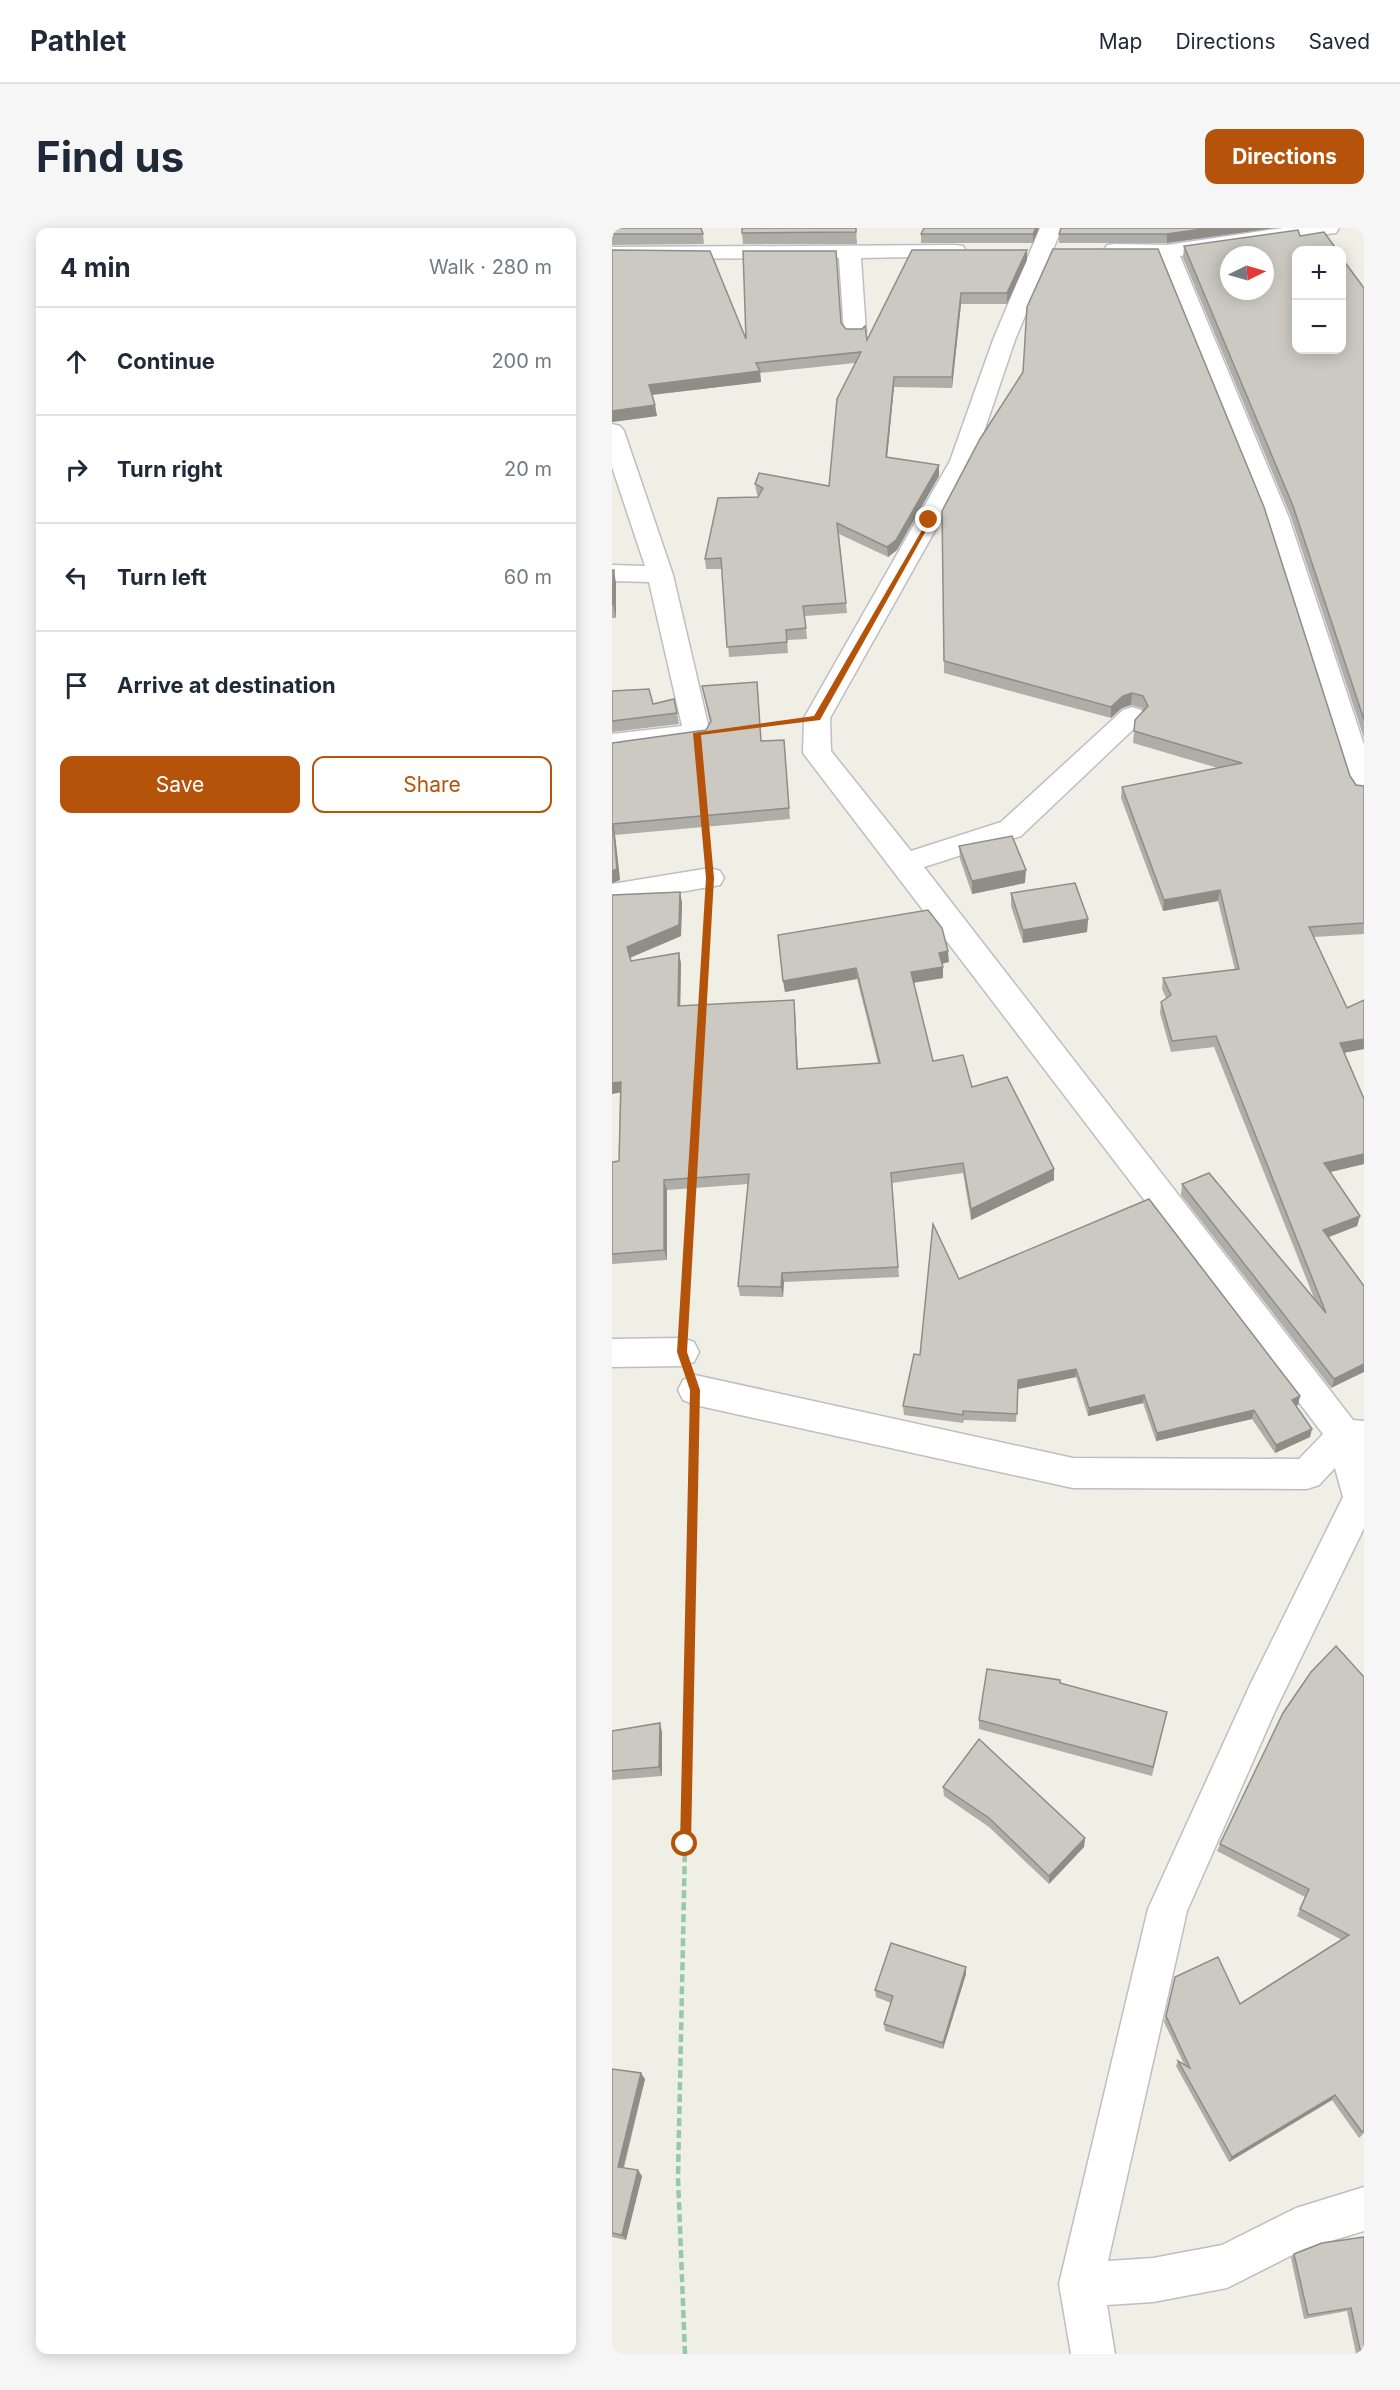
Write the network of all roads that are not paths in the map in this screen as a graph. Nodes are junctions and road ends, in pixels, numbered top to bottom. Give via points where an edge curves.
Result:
1 (780, 228) edge
2 (1328, 228) edge
3 (1046, 244) edge
4 (781, 250) junction
5 (1089, 250) edge
6 (976, 251) edge
7 (1167, 251) junction
8 (612, 252) edge
9 (850, 254) junction
10 (855, 332) edge
11 (612, 431) edge
12 (612, 573) edge
13 (660, 574) junction
14 (1364, 707) edge
15 (1338, 710) junction
16 (1132, 716) dead end
17 (612, 743) edge
18 (1364, 787) edge
19 (905, 863) junction
20 (710, 878) road end
21 (612, 894) edge
22 (682, 1352) road end
23 (612, 1353) edge
24 (695, 1390) road end
25 (1354, 1435) edge
26 (1362, 1498) edge
27 (1364, 2209) edge
28 (1081, 2284) junction
29 (1093, 2354) edge

1 - 4 street
2 - 7 street
3 - 19 street via 1004,340 962,461 817,718 817,753
4 - 8 street
4 - 9 street
5 - 7 street
6 - 9 street
7 - 15 street via 1277,518
9 - 10 street
11 - 13 street
12 - 13 street
13 - 17 street via 697,733
14 - 15 street
15 - 18 street
16 - 19 street via 1011,829
19 - 25 street
20 - 21 street
22 - 23 street
24 - 25 street via 1073,1473 1307,1474
25 - 26 street
26 - 28 street via 1263,1697 1168,1909
27 - 28 street via 1296,2230 1227,2266 1153,2280
28 - 29 street

